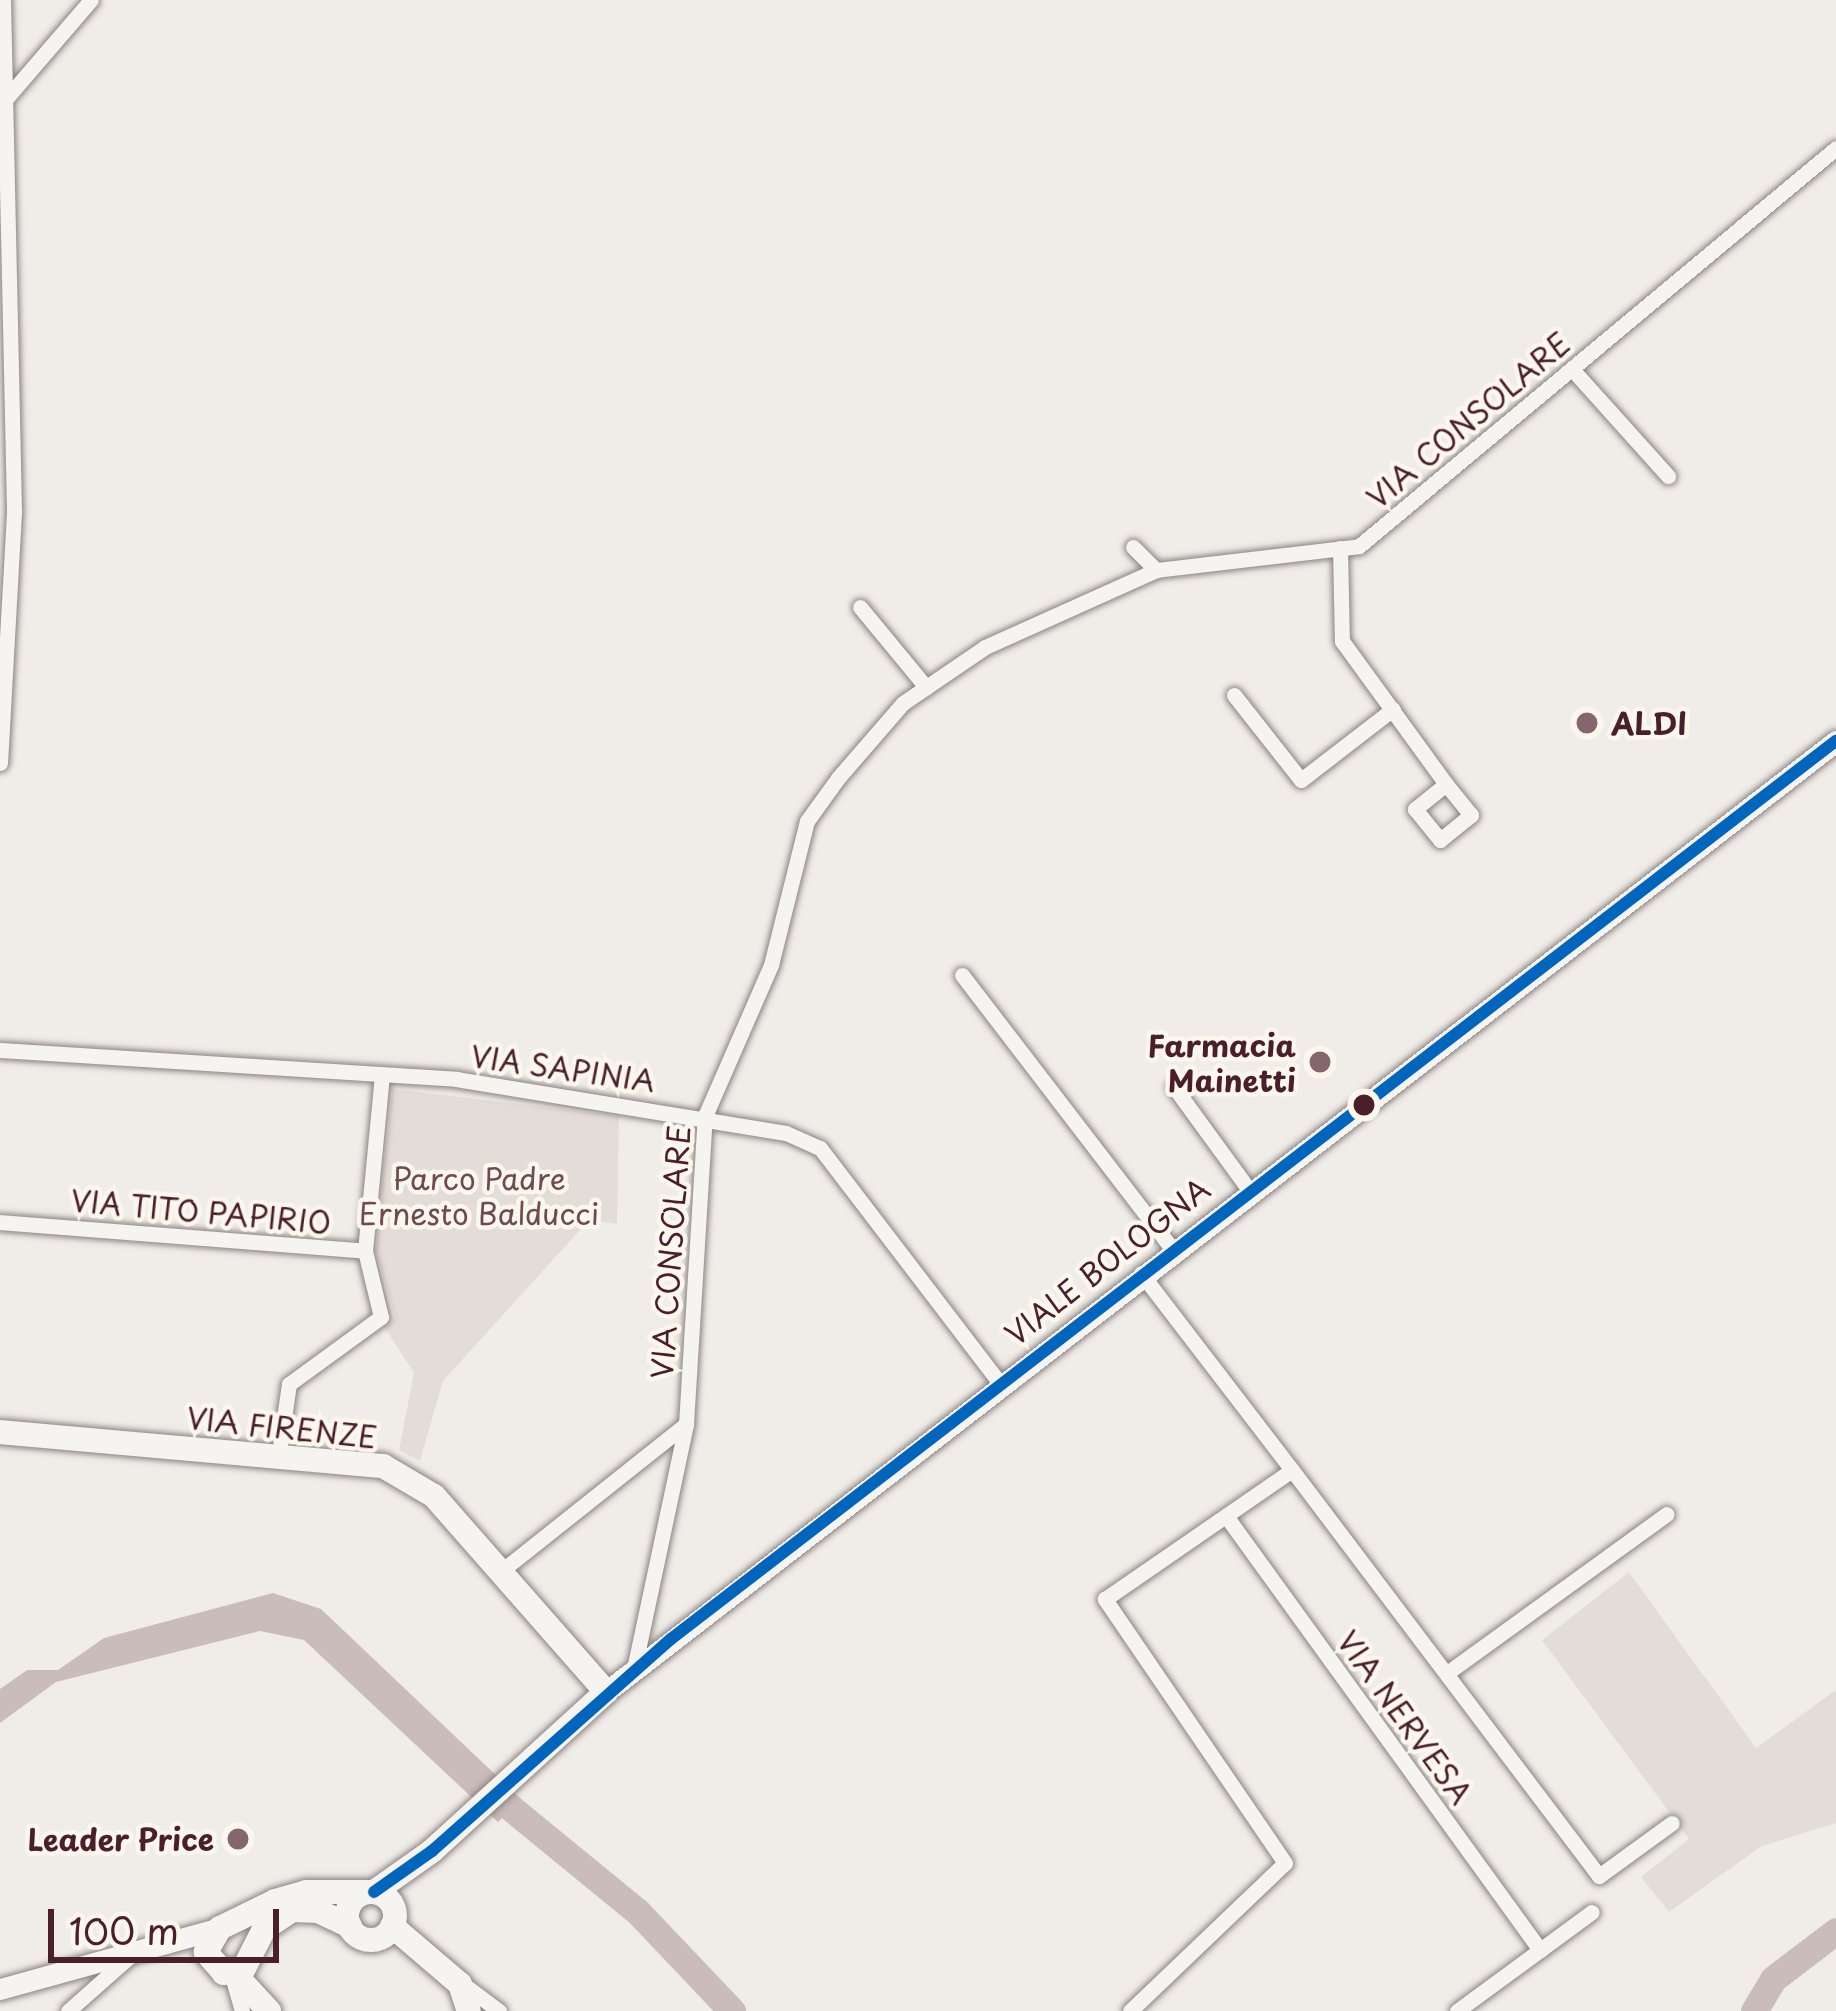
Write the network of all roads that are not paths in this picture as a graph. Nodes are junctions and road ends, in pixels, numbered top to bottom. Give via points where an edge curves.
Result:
1 (3, 0) edge
2 (91, 0) edge
3 (4, 100) junction
4 (3, 143) edge
5 (1836, 148) edge
6 (1572, 369) junction
7 (1668, 476) dead end
8 (14, 509) junction
9 (0, 529) edge
10 (1132, 548) dead end
11 (1340, 548) junction
12 (1156, 569) junction
13 (860, 608) dead end
14 (926, 687) junction
15 (1234, 695) dead end
16 (1393, 709) junction
17 (1836, 741) edge
18 (0, 763) edge
19 (1446, 784) dead end
20 (962, 974) dead end
21 (0, 1050) edge
22 (382, 1076) junction
23 (1174, 1087) dead end
24 (705, 1116) junction
25 (1249, 1190) junction
26 (0, 1222) edge
27 (1172, 1249) junction
28 (365, 1251) junction
29 (1141, 1273) junction
30 (999, 1382) junction
31 (686, 1424) junction
32 (0, 1432) edge
33 (279, 1454) junction
34 (1292, 1470) junction
35 (1667, 1514) dead end
36 (1226, 1516) junction
37 (500, 1572) junction
38 (634, 1669) junction
39 (1447, 1673) junction
40 (606, 1692) junction
41 (1672, 1823) dead end
42 (436, 1847) junction
43 (371, 1892) junction
44 (1592, 1912) dead end
45 (350, 1926) junction
46 (397, 1926) junction
47 (220, 1928) junction
48 (154, 1949) junction
49 (1540, 1950) junction
50 (128, 1958) junction
51 (222, 1967) junction
52 (451, 1974) junction
53 (5, 1992) edge
54 (68, 2011) edge
55 (242, 2011) edge
56 (269, 2011) edge
57 (469, 2011) edge
58 (499, 2011) edge
59 (1130, 2011) edge
60 (1457, 2011) edge

1 - 3 street
2 - 3 street
3 - 4 street
4 - 8 street
5 - 6 street, VIA CONSOLARE
6 - 7 street
6 - 11 street, VIA CONSOLARE via 1359,546
8 - 9 street
8 - 18 street
10 - 12 street
11 - 12 street, VIA CONSOLARE
11 - 16 street via 1342,641
12 - 14 street, VIA CONSOLARE via 985,647
13 - 14 street
14 - 24 street, VIA CONSOLARE via 903,703 807,820 771,965
15 - 16 street via 1301,780
16 - 19 street
17 - 25 main road, VIALE BOLOGNA
20 - 27 street
21 - 22 street, VIA SAPINIA
22 - 24 street, VIA SAPINIA via 456,1079
22 - 28 street, VIA TITO PAPIRIO
23 - 25 street
24 - 30 street, VIA SAPINIA via 820,1148
24 - 31 street, VIA CONSOLARE
25 - 27 main road, VIALE BOLOGNA
26 - 28 street, VIA TITO PAPIRIO
27 - 29 main road, VIALE BOLOGNA
28 - 33 street via 381,1317 289,1384
29 - 30 main road, VIALE BOLOGNA
29 - 34 street
30 - 38 main road, VIALE BOLOGNA
31 - 37 street
31 - 38 street, VIA CONSOLARE
32 - 33 main road, VIA FIRENZE
33 - 37 main road, VIA FIRENZE via 352,1459 409,1478
34 - 36 street
34 - 39 street
35 - 39 street
36 - 49 street, VIA NERVESA
36 - 59 street via 1105,1599 1285,1862
37 - 40 main road, VIA FIRENZE
38 - 40 main road, VIALE BOLOGNA
39 - 41 street via 1599,1876
40 - 42 main road, VIALE BOLOGNA
42 - 43 main road, VIALE BOLOGNA
42 - 46 main road, VIALE BOLOGNA
43 - 45 main road via 350,1904
43 - 46 main road via 389,1900
43 - 47 main road via 306,1892
44 - 49 street
45 - 46 main road via 369,1940
45 - 51 main road via 292,1910 264,1929 251,1960
46 - 52 main road
47 - 48 main road
47 - 51 main road
48 - 50 main road
48 - 51 main road
49 - 60 street
50 - 53 main road
50 - 54 street
51 - 55 street
51 - 56 main road
52 - 57 main road
52 - 58 street

